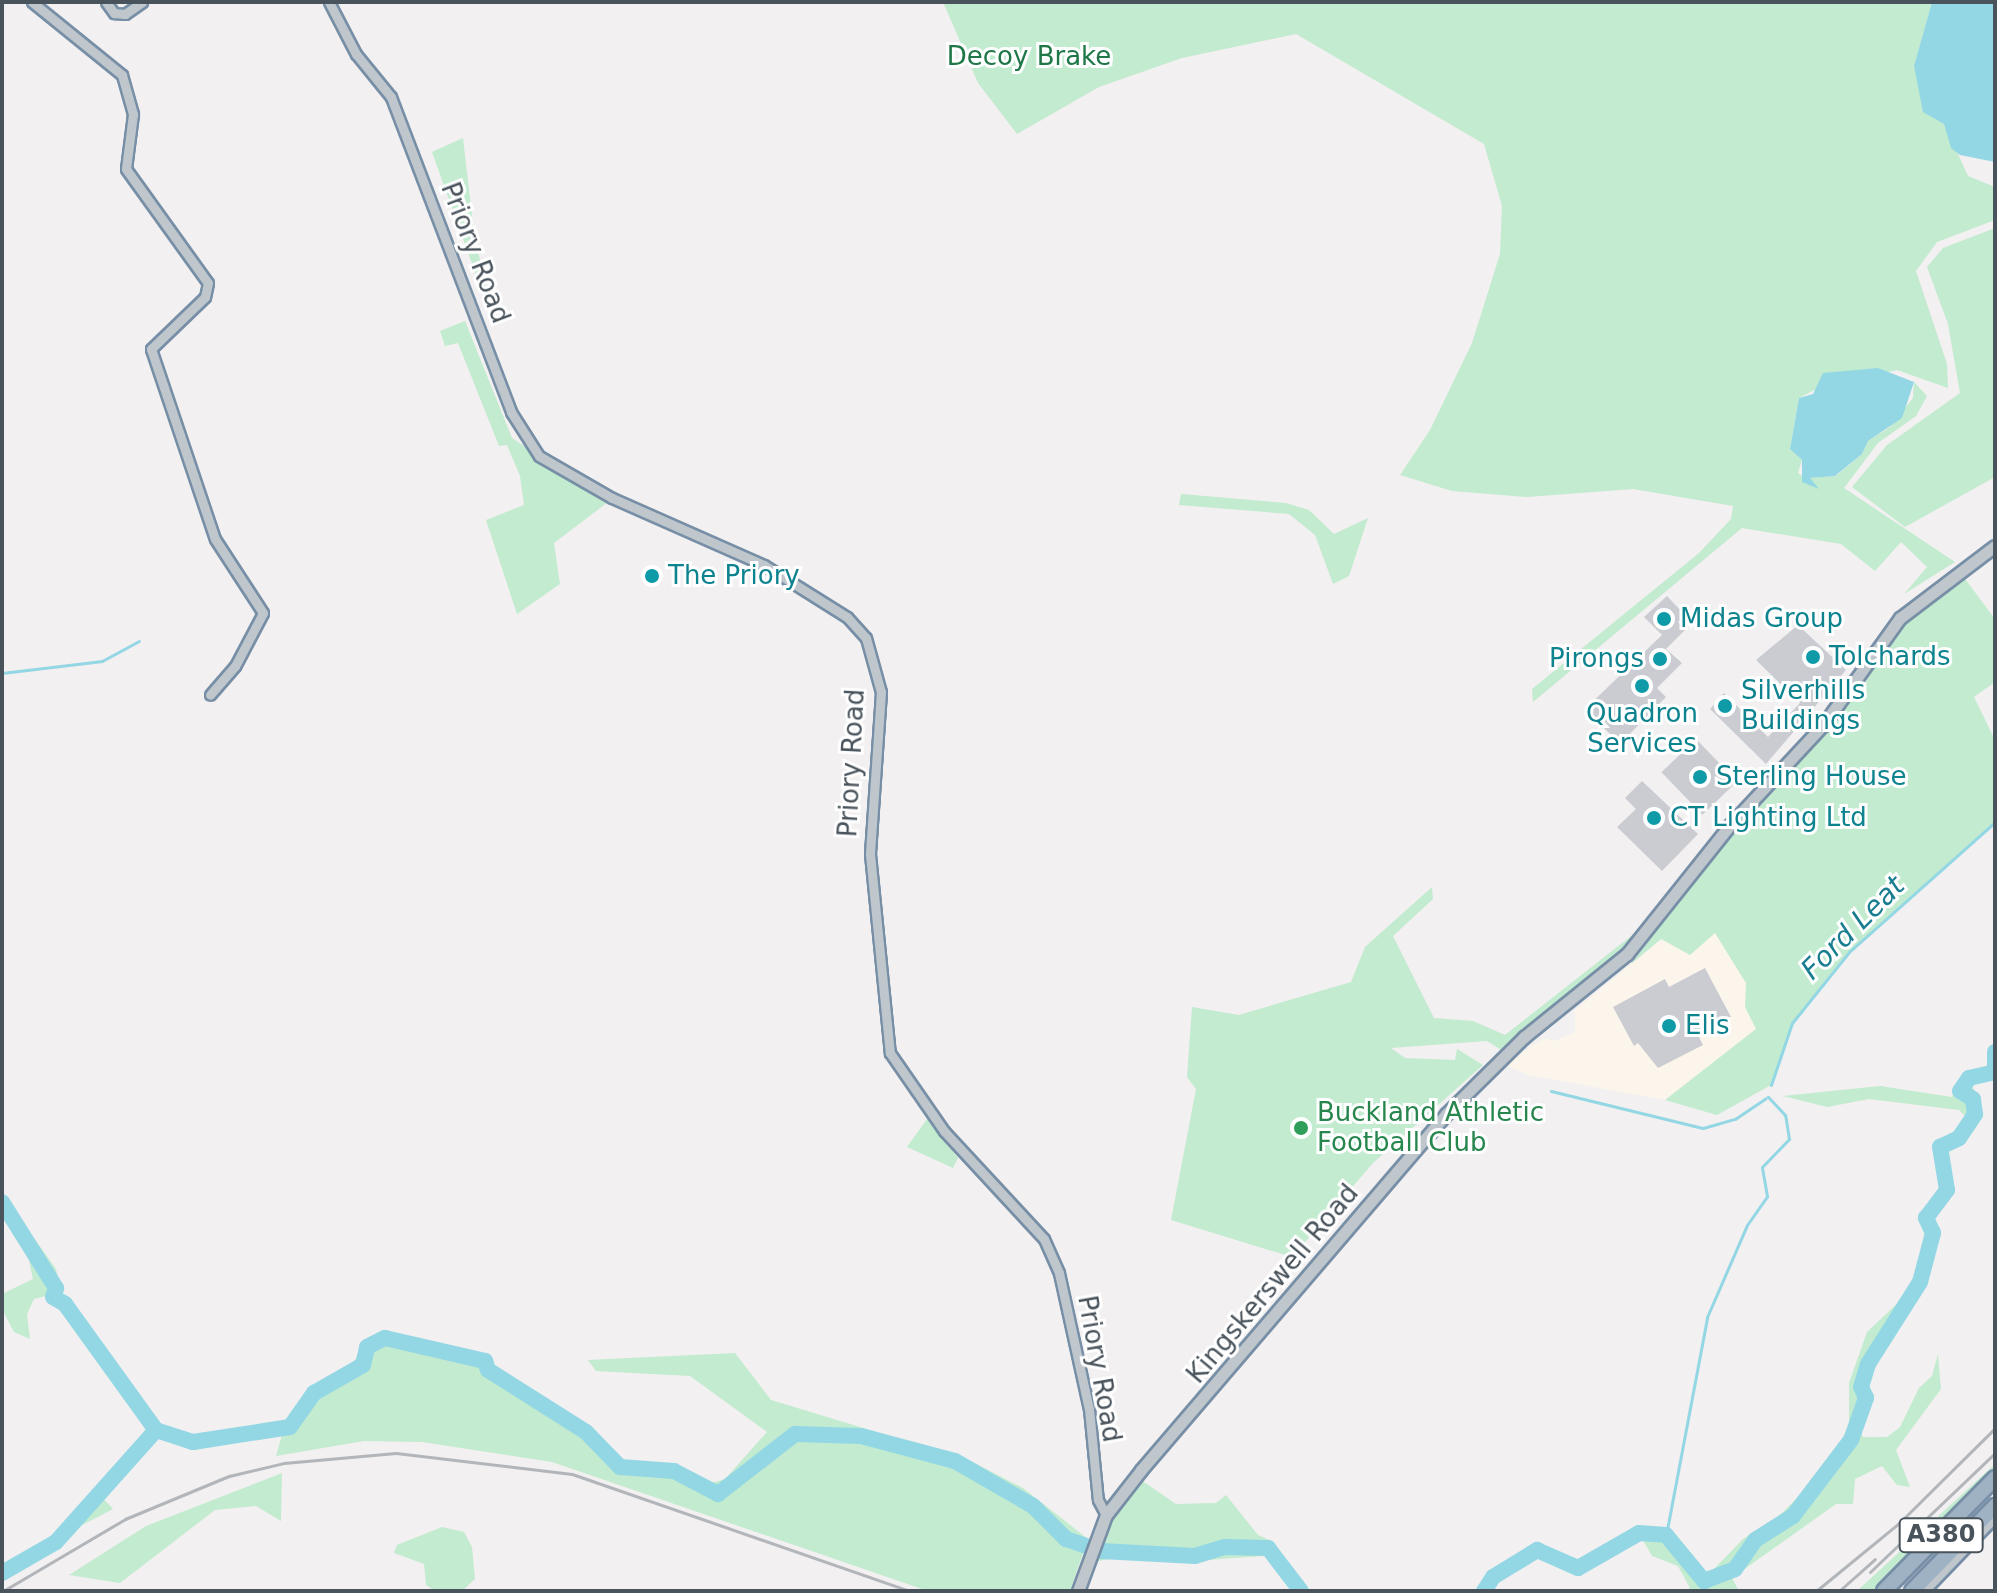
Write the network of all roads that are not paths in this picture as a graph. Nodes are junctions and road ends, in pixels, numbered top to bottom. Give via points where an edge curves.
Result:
1 (32, 2) edge
2 (106, 2) edge
3 (142, 2) edge
4 (329, 2) edge
5 (1995, 546) edge
6 (210, 695) dead end
7 (1995, 1478) edge
8 (1995, 1506) edge
9 (1106, 1515) junction
10 (1995, 1517) edge
11 (1080, 1585) edge
12 (1884, 1591) edge
13 (1912, 1591) edge
14 (1924, 1591) edge

1 - 6 street via 122,75 133,114 126,169 208,283 205,297 151,349 210,528 263,613 235,666
2 - 3 street via 114,13 125,14
4 - 9 street, Priory Road via 356,54 391,97 511,412 539,456 612,498 778,572 847,617 866,638 881,692 870,854 890,1053 944,1131 1044,1239 1059,1273 1089,1409 1098,1500
5 - 9 street, Kingskerswell Road via 1900,618 1823,725 1729,826 1627,954 1498,1061 1446,1114
7 - 12 highway, A380
8 - 13 highway, A380
9 - 11 street, Kingskerswell Road
10 - 14 street

